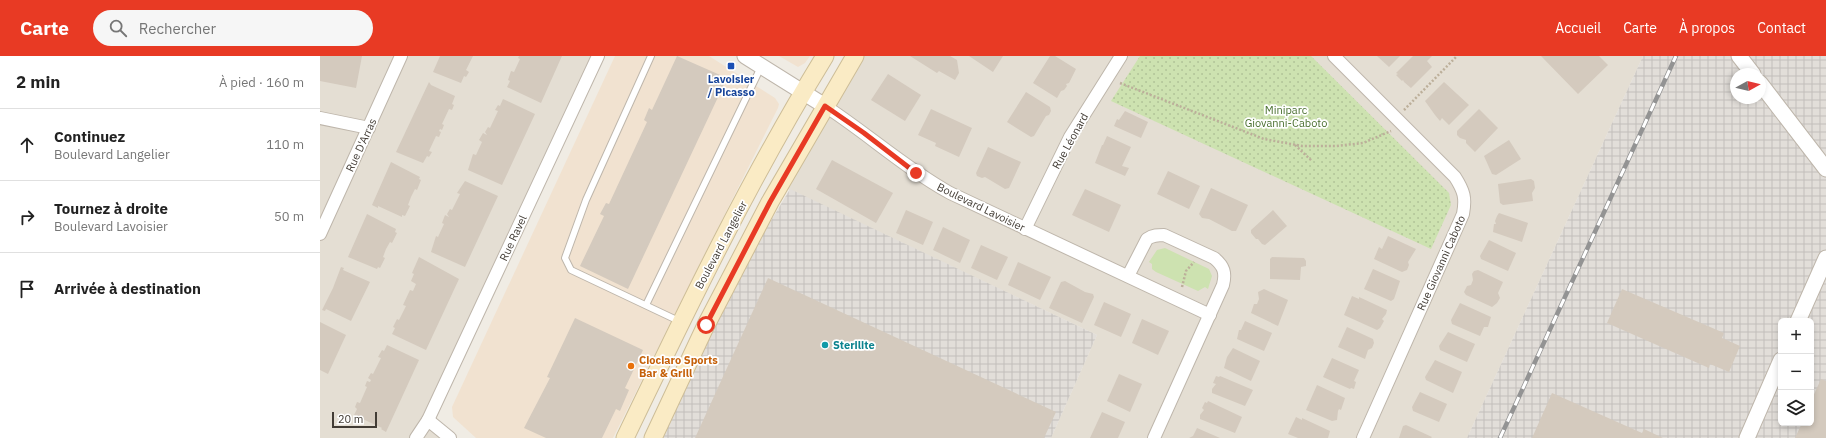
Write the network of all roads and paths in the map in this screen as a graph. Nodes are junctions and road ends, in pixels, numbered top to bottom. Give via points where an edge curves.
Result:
1 (401, 56) edge
2 (598, 56) edge
3 (651, 56) edge
4 (745, 56) edge
5 (825, 56) edge
6 (855, 56) edge
7 (1121, 56) edge
8 (1334, 56) edge
9 (1457, 56) edge
10 (1739, 56) edge
11 (762, 66) junction
12 (1748, 68) edge
13 (1107, 78) junction
14 (1766, 91) edge
15 (803, 92) junction
16 (825, 106) junction
17 (320, 118) edge
18 (1401, 121) junction
19 (369, 128) junction
20 (1295, 145) junction
21 (1312, 161) dead end
22 (1826, 169) edge
23 (1025, 229) junction
24 (320, 234) edge
25 (1203, 253) junction
26 (1826, 258) edge
27 (1128, 276) junction
28 (1179, 301) junction
29 (646, 305) junction
30 (1210, 315) junction
31 (1799, 318) edge
32 (681, 322) junction
33 (1778, 367) edge
34 (428, 420) junction
35 (416, 438) edge
36 (450, 438) edge
37 (625, 438) edge
38 (653, 438) edge
39 (1154, 438) edge
40 (1363, 438) edge
41 (1747, 438) edge

1 - 19 street, Rue D'Arras
2 - 34 street, Rue Ravel
3 - 29 lane via 586,200 565,258 571,270
4 - 11 street, Boulevard Lavoisier
5 - 15 main road, Boulevard Langelier
6 - 16 main road, Boulevard Langelier
7 - 13 street, Rue Léonard
8 - 18 street, Rue Giovanni Caboto
9 - 18 path
10 - 12 street
11 - 15 street, Boulevard Lavoisier
11 - 29 lane
13 - 20 path via 1264,139
13 - 23 street, Rue Léonard via 1065,146
14 - 22 street
15 - 16 street, Boulevard Lavoisier
15 - 32 main road, Boulevard Langelier
16 - 23 street, Boulevard Lavoisier via 927,180
16 - 38 main road, Boulevard Langelier via 716,304
17 - 19 street
18 - 20 path via 1363,143 1336,146
18 - 40 street, Rue Giovanni Caboto via 1455,177 1462,188 1465,200 1464,214
19 - 24 street, Rue D'Arras
20 - 21 path
23 - 27 street, Boulevard Lavoisier
25 - 27 street via 1164,235 1152,236 1144,244
25 - 28 path via 1186,270
25 - 30 street via 1220,262 1224,269 1223,285
26 - 31 street
27 - 28 street, Boulevard Lavoisier
28 - 30 street, Boulevard Lavoisier
29 - 32 lane
30 - 39 street
32 - 37 main road, Boulevard Langelier
33 - 41 street
34 - 35 street, Rue Ravel
34 - 36 street

